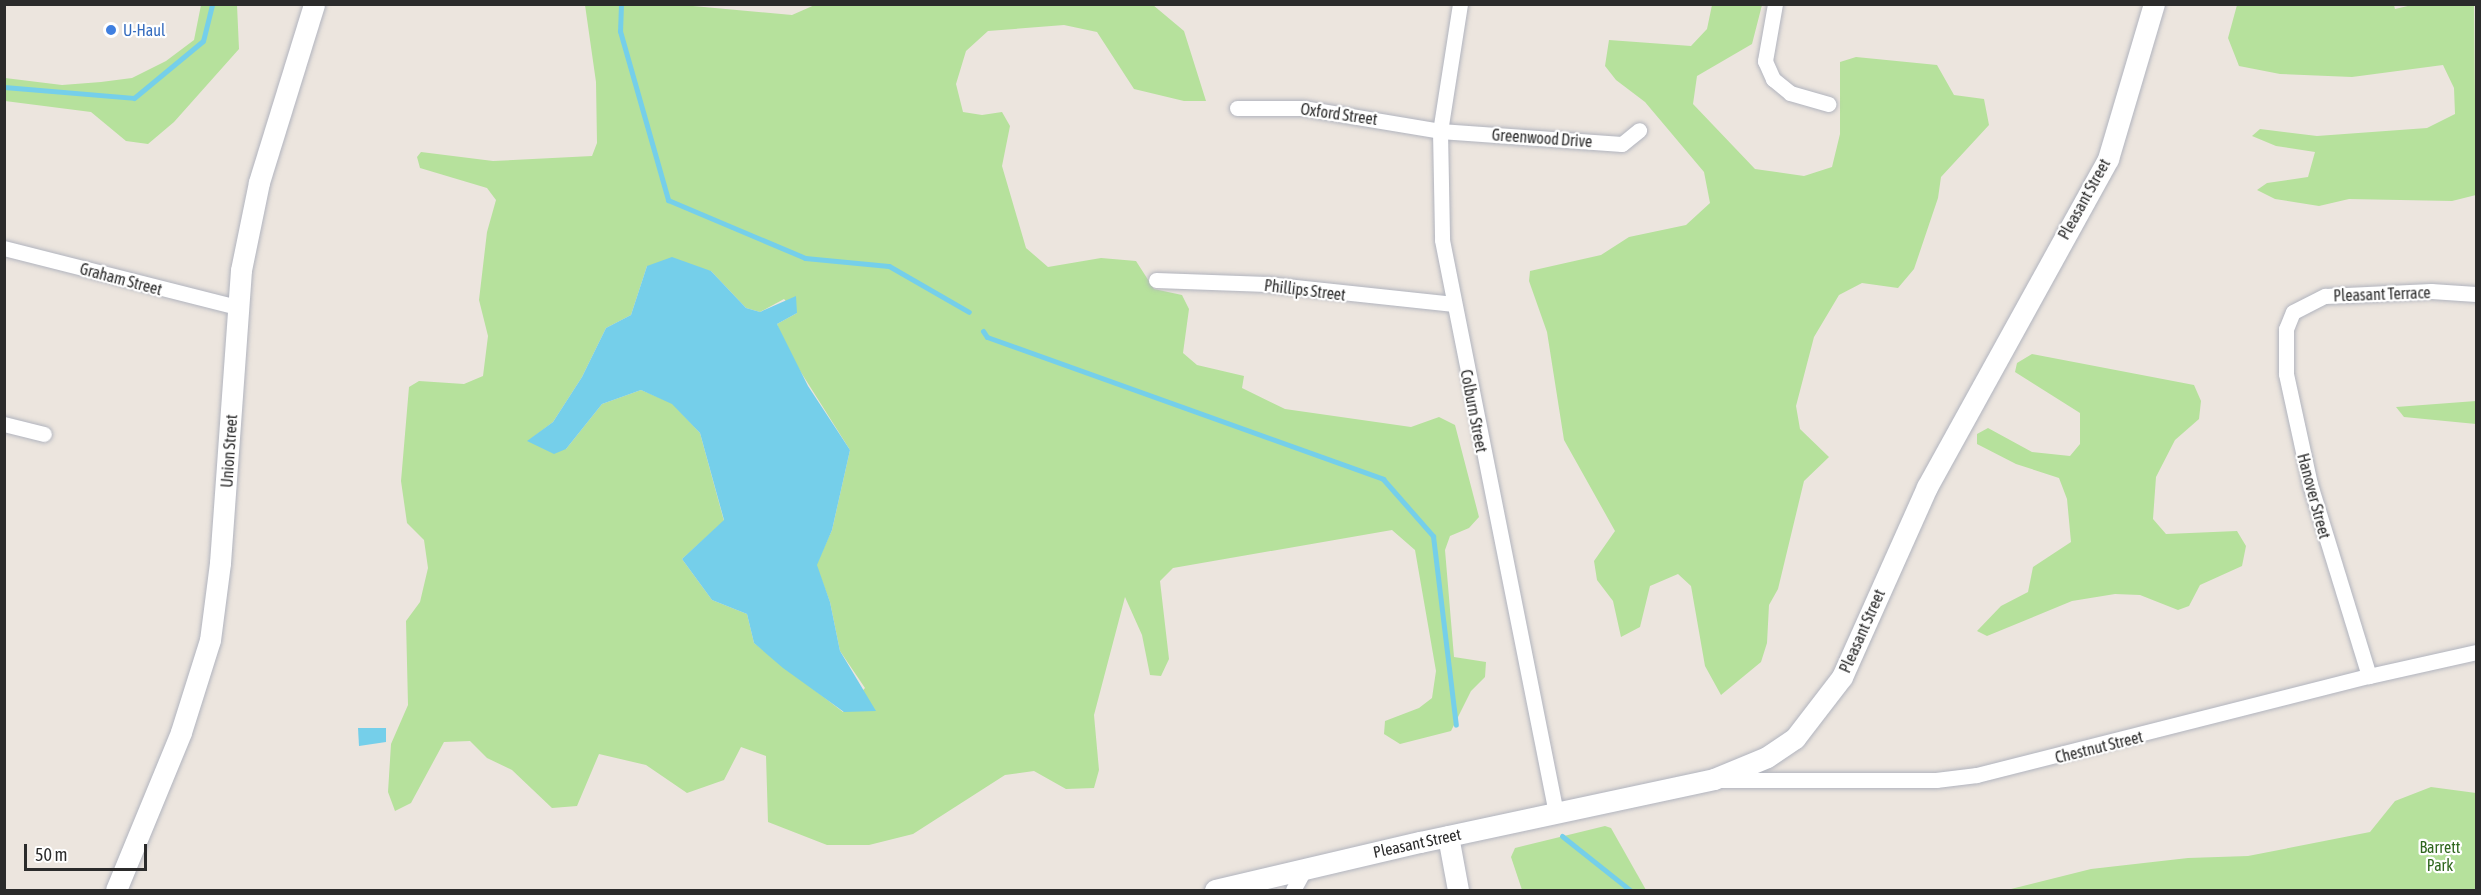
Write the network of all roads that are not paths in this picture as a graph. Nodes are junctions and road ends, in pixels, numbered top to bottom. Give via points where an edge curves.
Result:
1 (314, 4) edge
2 (1460, 4) edge
3 (1775, 4) edge
4 (2154, 4) edge
5 (1828, 104) dead end
6 (1237, 108) dead end
7 (1639, 130) dead end
8 (1440, 131) junction
9 (4, 248) edge
10 (1156, 280) dead end
11 (2476, 294) edge
12 (1454, 304) junction
13 (238, 307) junction
14 (2292, 314) joint
15 (4, 424) edge
16 (45, 434) dead end
17 (2476, 652) edge
18 (2369, 676) junction
19 (1714, 779) junction
20 (1556, 813) junction
21 (1448, 836) junction
22 (1305, 868) junction
23 (116, 891) edge
24 (1215, 891) edge
25 (1293, 891) edge
26 (1458, 891) edge

1 - 13 street, Union Street via 259,182 241,270
2 - 8 street, Colburn Street
3 - 5 street via 1765,61 1773,79 1790,93
4 - 19 street, Pleasant Street via 2108,159 1927,487 1842,677 1795,738 1767,757
6 - 8 street, Oxford Street via 1303,108
7 - 8 street, Greenwood Drive via 1622,144
8 - 12 street, Colburn Street via 1442,240
9 - 13 street, Graham Street
10 - 12 street, Phillips Street via 1267,284
11 - 14 street, Pleasant Terrace via 2338,294 2309,301
12 - 20 street, Colburn Street
13 - 23 street, Union Street via 220,563 210,640 181,732
14 - 18 street, Hanover Street via 2283,348 2294,419 2313,495
15 - 16 street
17 - 18 street, Chestnut Street
18 - 19 street, Chestnut Street via 1977,775 1842,782
19 - 20 street, Pleasant Street
20 - 21 street, Pleasant Street
21 - 22 street, Pleasant Street
21 - 26 street
22 - 24 street, Pleasant Street
22 - 25 street

